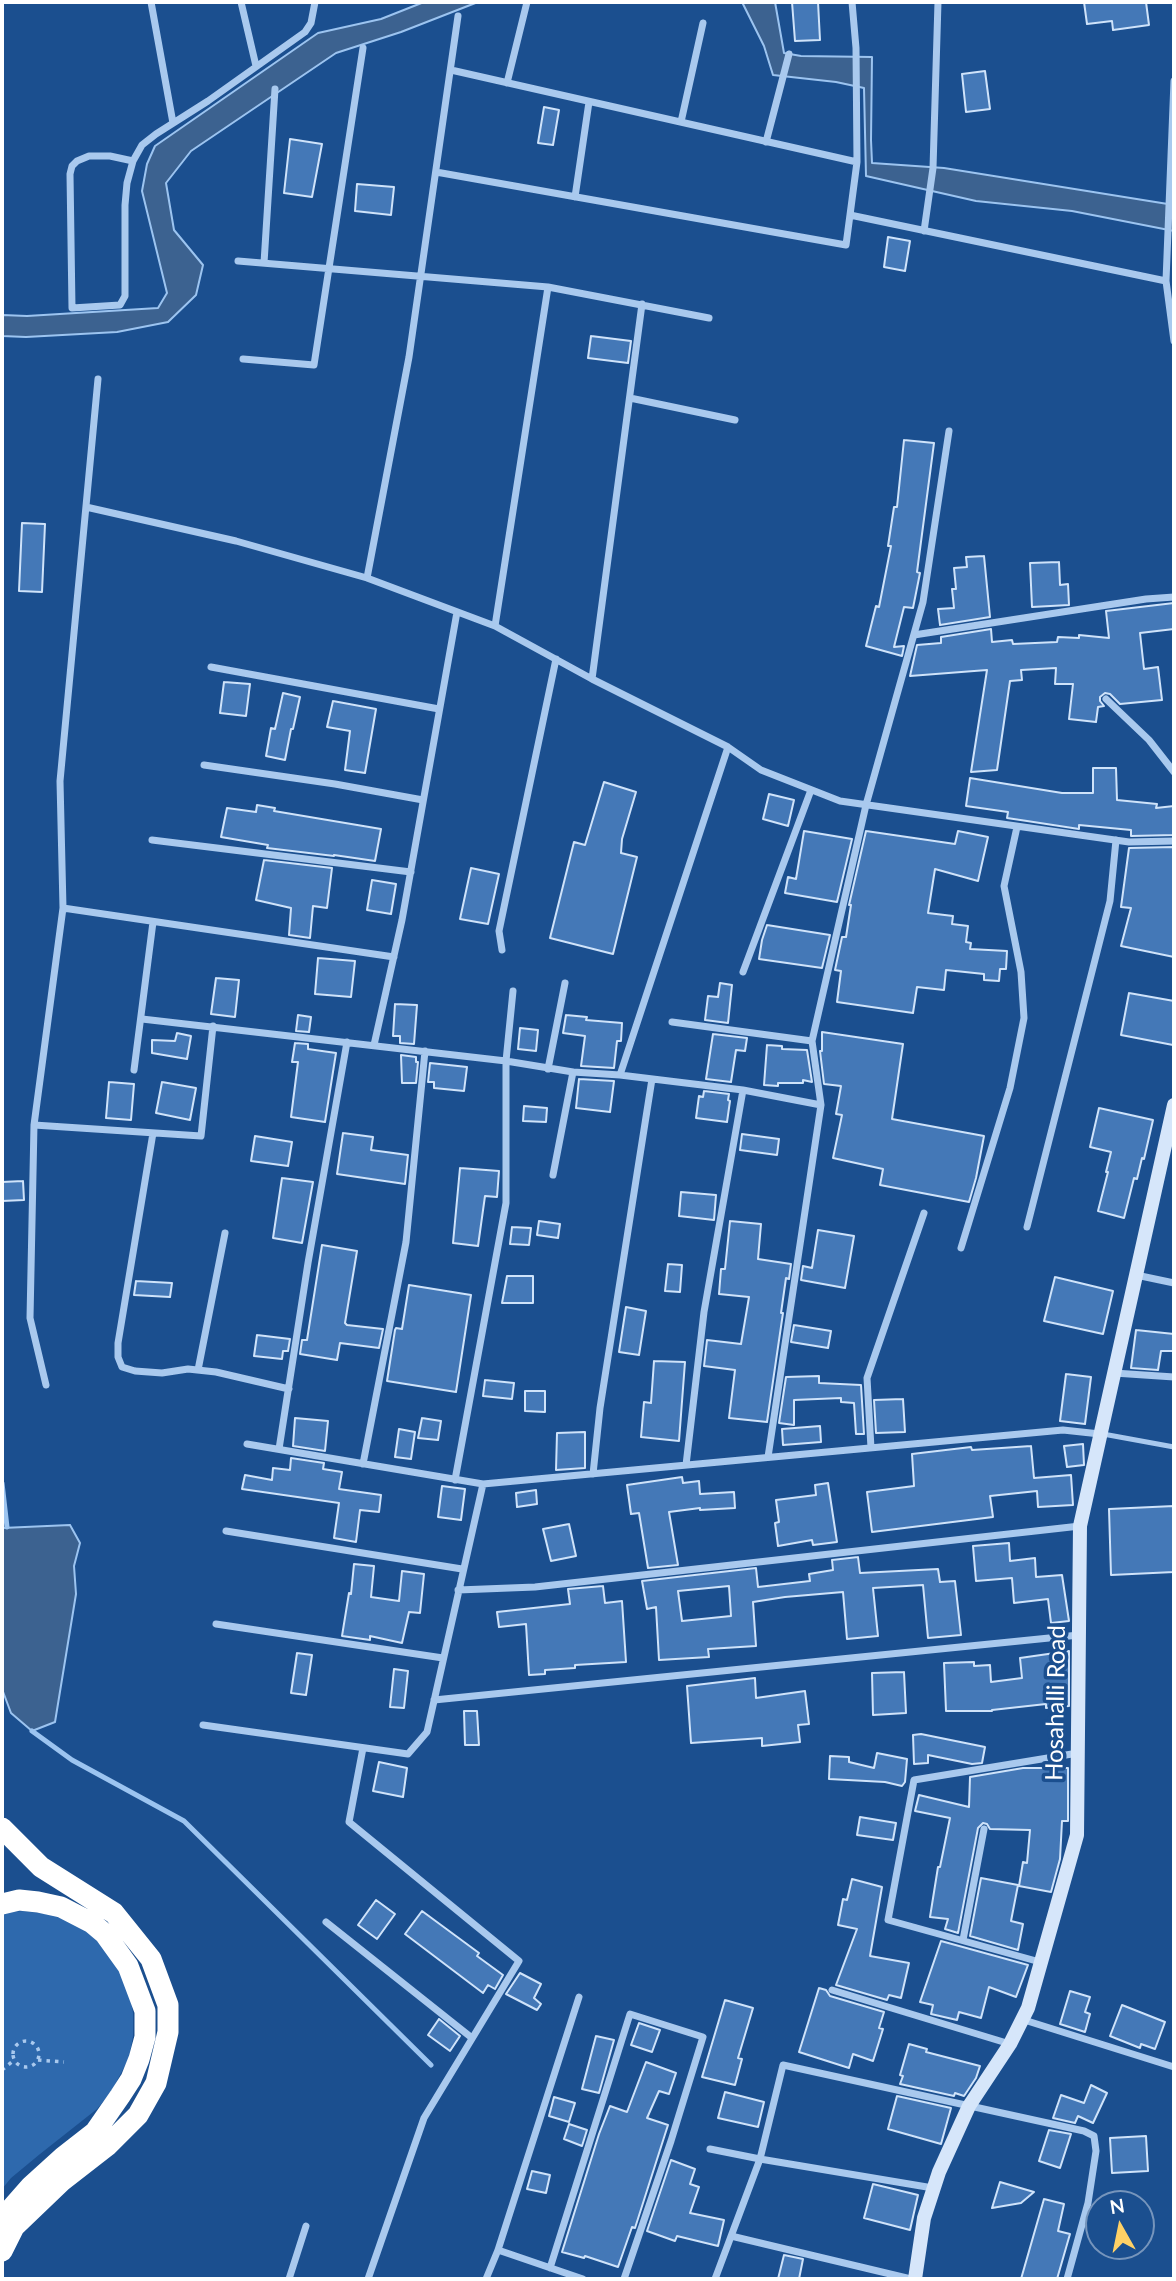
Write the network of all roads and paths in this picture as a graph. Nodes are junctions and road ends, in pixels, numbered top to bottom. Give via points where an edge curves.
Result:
1 (151, 2) edge
2 (241, 2) edge
3 (315, 2) edge
4 (527, 2) edge
5 (852, 2) edge
6 (938, 2) edge
7 (458, 16) dead end
8 (703, 23) dead end
9 (363, 48) dead end
10 (789, 54) dead end
11 (256, 66) junction
12 (450, 70) junction
13 (1174, 81) edge
14 (507, 83) junction
15 (275, 89) dead end
16 (589, 102) junction
17 (681, 122) junction
18 (173, 123) junction
19 (765, 142) junction
20 (133, 161) junction
21 (857, 162) junction
22 (436, 172) junction
23 (575, 197) junction
24 (850, 215) junction
25 (924, 231) junction
26 (238, 261) dead end
27 (264, 263) junction
28 (329, 269) junction
29 (421, 277) junction
30 (1166, 281) junction
31 (548, 287) junction
32 (642, 304) junction
33 (709, 318) dead end
34 (1174, 341) edge
35 (243, 359) dead end
36 (98, 379) dead end
37 (630, 398) junction
38 (735, 419) dead end
39 (950, 431) dead end
40 (86, 507) junction
41 (367, 578) junction
42 (1174, 597) edge
43 (457, 612) junction
44 (495, 626) junction
45 (914, 635) junction
46 (556, 659) junction
47 (211, 667) dead end
48 (592, 679) junction
49 (1106, 699) dead end
50 (439, 709) junction
51 (728, 747) junction
52 (204, 765) dead end
53 (1174, 772) edge
54 (811, 790) junction
55 (423, 800) junction
56 (866, 805) junction
57 (1017, 827) junction
58 (152, 840) dead end
59 (1116, 840) junction
60 (1174, 841) edge
61 (411, 873) junction
62 (63, 908) junction
63 (153, 922) junction
64 (502, 950) dead end
65 (394, 957) junction
66 (743, 972) dead end
67 (565, 983) dead end
68 (513, 991) dead end
69 (142, 1019) junction
70 (672, 1022) dead end
71 (213, 1026) junction
72 (812, 1041) junction
73 (346, 1042) junction
74 (374, 1045) junction
75 (425, 1051) junction
76 (506, 1061) junction
77 (548, 1069) junction
78 (134, 1070) dead end
79 (573, 1072) junction
80 (620, 1075) junction
81 (652, 1079) junction
82 (743, 1090) junction
83 (821, 1105) junction
84 (1174, 1105) edge
85 (34, 1125) junction
86 (153, 1133) junction
87 (1167, 1164) edge
88 (554, 1175) dead end
89 (924, 1213) dead end
90 (1027, 1227) dead end
91 (225, 1233) dead end
92 (961, 1248) dead end
93 (1136, 1275) junction
94 (1174, 1283) edge
95 (198, 1370) junction
96 (1114, 1373) junction
97 (1174, 1377) edge
98 (46, 1385) dead end
99 (289, 1389) junction
100 (1100, 1434) junction
101 (247, 1444) dead end
102 (1174, 1447) edge
103 (871, 1448) junction
104 (279, 1450) junction
105 (768, 1457) junction
106 (363, 1464) junction
107 (686, 1465) junction
108 (593, 1474) junction
109 (454, 1480) junction
110 (483, 1484) junction
111 (1080, 1526) junction
112 (226, 1531) dead end
113 (462, 1569) junction
114 (458, 1590) junction
115 (216, 1624) dead end
116 (1080, 1635) junction
117 (443, 1658) junction
118 (434, 1700) junction
119 (203, 1725) dead end
120 (363, 1748) junction
121 (1078, 1753) junction
122 (2, 1828) edge
123 (984, 1829) dead end
124 (2, 1904) edge
125 (326, 1922) dead end
126 (963, 1940) junction
127 (1040, 1962) junction
128 (832, 1990) dead end
129 (579, 1997) dead end
130 (1021, 2019) junction
131 (472, 2038) junction
132 (1010, 2044) junction
133 (38, 2060) junction
134 (13, 2061) junction
135 (64, 2062) dead end
136 (1174, 2067) edge
137 (2, 2070) edge
138 (969, 2106) junction
139 (710, 2149) dead end
140 (760, 2159) junction
141 (934, 2188) junction
142 (2, 2219) edge
143 (306, 2227) dead end
144 (731, 2236) junction
145 (498, 2250) junction
146 (2, 2251) edge
147 (550, 2268) junction
148 (289, 2279) edge
149 (368, 2279) edge
150 (486, 2279) edge
151 (583, 2279) edge
152 (624, 2279) edge
153 (715, 2279) edge
154 (913, 2279) edge
155 (1067, 2279) edge

1 - 18 street
2 - 11 street
3 - 11 street via 305,32
4 - 14 street
5 - 21 street
6 - 25 street via 933,167
7 - 12 street
8 - 17 street
9 - 28 street
10 - 19 street
11 - 18 street
12 - 14 street
12 - 22 street
13 - 30 street
14 - 16 street
15 - 27 street
16 - 17 street
16 - 23 street
17 - 19 street
18 - 20 street via 142,145
19 - 21 street
20 - 20 street via 125,205 125,296 120,305 72,308 72,166 89,156
21 - 24 street
22 - 23 street
22 - 29 street
23 - 24 street via 846,245
24 - 25 street
25 - 30 street
26 - 27 street
27 - 28 street
28 - 29 street
28 - 35 street via 314,365
29 - 31 street
29 - 41 street
30 - 34 street
31 - 32 street
31 - 44 street
32 - 33 street
32 - 37 street
36 - 40 street
37 - 38 street
37 - 48 street
39 - 45 street
40 - 41 street via 236,541
40 - 62 street via 60,781
41 - 43 street
42 - 45 street
43 - 44 street
43 - 50 street
44 - 46 street
45 - 56 street
46 - 48 street
46 - 64 street via 499,931
47 - 50 street
48 - 51 street
49 - 53 street via 1149,740
50 - 55 street
51 - 54 street via 761,770
51 - 80 street
52 - 55 street
54 - 56 street
54 - 66 street
55 - 61 street
56 - 57 street
56 - 72 street
57 - 59 street
57 - 92 street via 1004,886 1021,972 1024,1018 1010,1088
58 - 61 street
59 - 60 street
59 - 90 street via 1110,901
61 - 65 street
62 - 63 street
62 - 85 street
63 - 65 street
63 - 69 street
65 - 74 street
67 - 77 street
68 - 76 street
69 - 71 street
69 - 78 street
70 - 72 street
71 - 73 street
71 - 86 street via 201,1136
72 - 83 street
73 - 74 street
73 - 99 street
74 - 75 street
75 - 76 street
75 - 106 street via 406,1242
76 - 77 street
76 - 109 street via 506,1203
77 - 79 street
79 - 80 street
79 - 88 street
80 - 81 street
81 - 82 street
81 - 108 street
82 - 83 street
82 - 107 street via 704,1312
83 - 105 street
84 - 87 street, Hosahalli Road
85 - 86 street
85 - 98 street via 30,1318
86 - 95 street via 118,1357 122,1367 135,1371
87 - 93 street, Hosahalli Road
89 - 103 street via 867,1378
91 - 95 street
93 - 94 street
93 - 96 street, Hosahalli Road
95 - 99 street
96 - 97 street
96 - 100 street, Hosahalli Road
99 - 104 street
100 - 102 lane
100 - 103 street via 1063,1430
100 - 111 street, Hosahalli Road
101 - 104 street
103 - 105 street
104 - 106 street
105 - 107 street
106 - 109 street
107 - 108 street
108 - 110 street
109 - 110 street
110 - 113 street
111 - 114 street via 535,1587
111 - 116 street, Hosahalli Road
112 - 113 street
113 - 114 street
114 - 117 street
115 - 117 street
116 - 118 street
116 - 121 street, Hosahalli Road
117 - 118 street
118 - 120 street via 427,1732 408,1754
119 - 120 street
120 - 131 street via 349,1822 519,1961
121 - 126 street via 914,1780 888,1920
121 - 127 street, Hosahalli Road via 1077,1835
122 - 146 highway via 41,1867 114,1913 151,1959 168,2004 168,2032 156,2083 138,2115 14,2227
123 - 126 street
124 - 142 highway via 19,1900 61,1907 105,1934 128,1966 145,2011 145,2037 131,2079 95,2132 31,2186
125 - 131 street
126 - 127 street
127 - 130 street, Hosahalli Road
128 - 132 street
129 - 145 street
130 - 132 street, Hosahalli Road
130 - 136 street
131 - 149 street via 424,2118
132 - 138 street, Hosahalli Road
133 - 134 path via 26,2067
133 - 134 path via 36,2045 21,2041 13,2048
133 - 135 path
134 - 137 path
138 - 140 street via 783,2065
138 - 141 street, Hosahalli Road
138 - 155 street via 1094,2137 1088,2203
139 - 140 street
140 - 141 street
140 - 144 street
141 - 154 street, Hosahalli Road
143 - 148 street
144 - 153 street
144 - 154 street
145 - 147 street
145 - 150 street
147 - 151 street
147 - 152 street via 630,2014 703,2037

